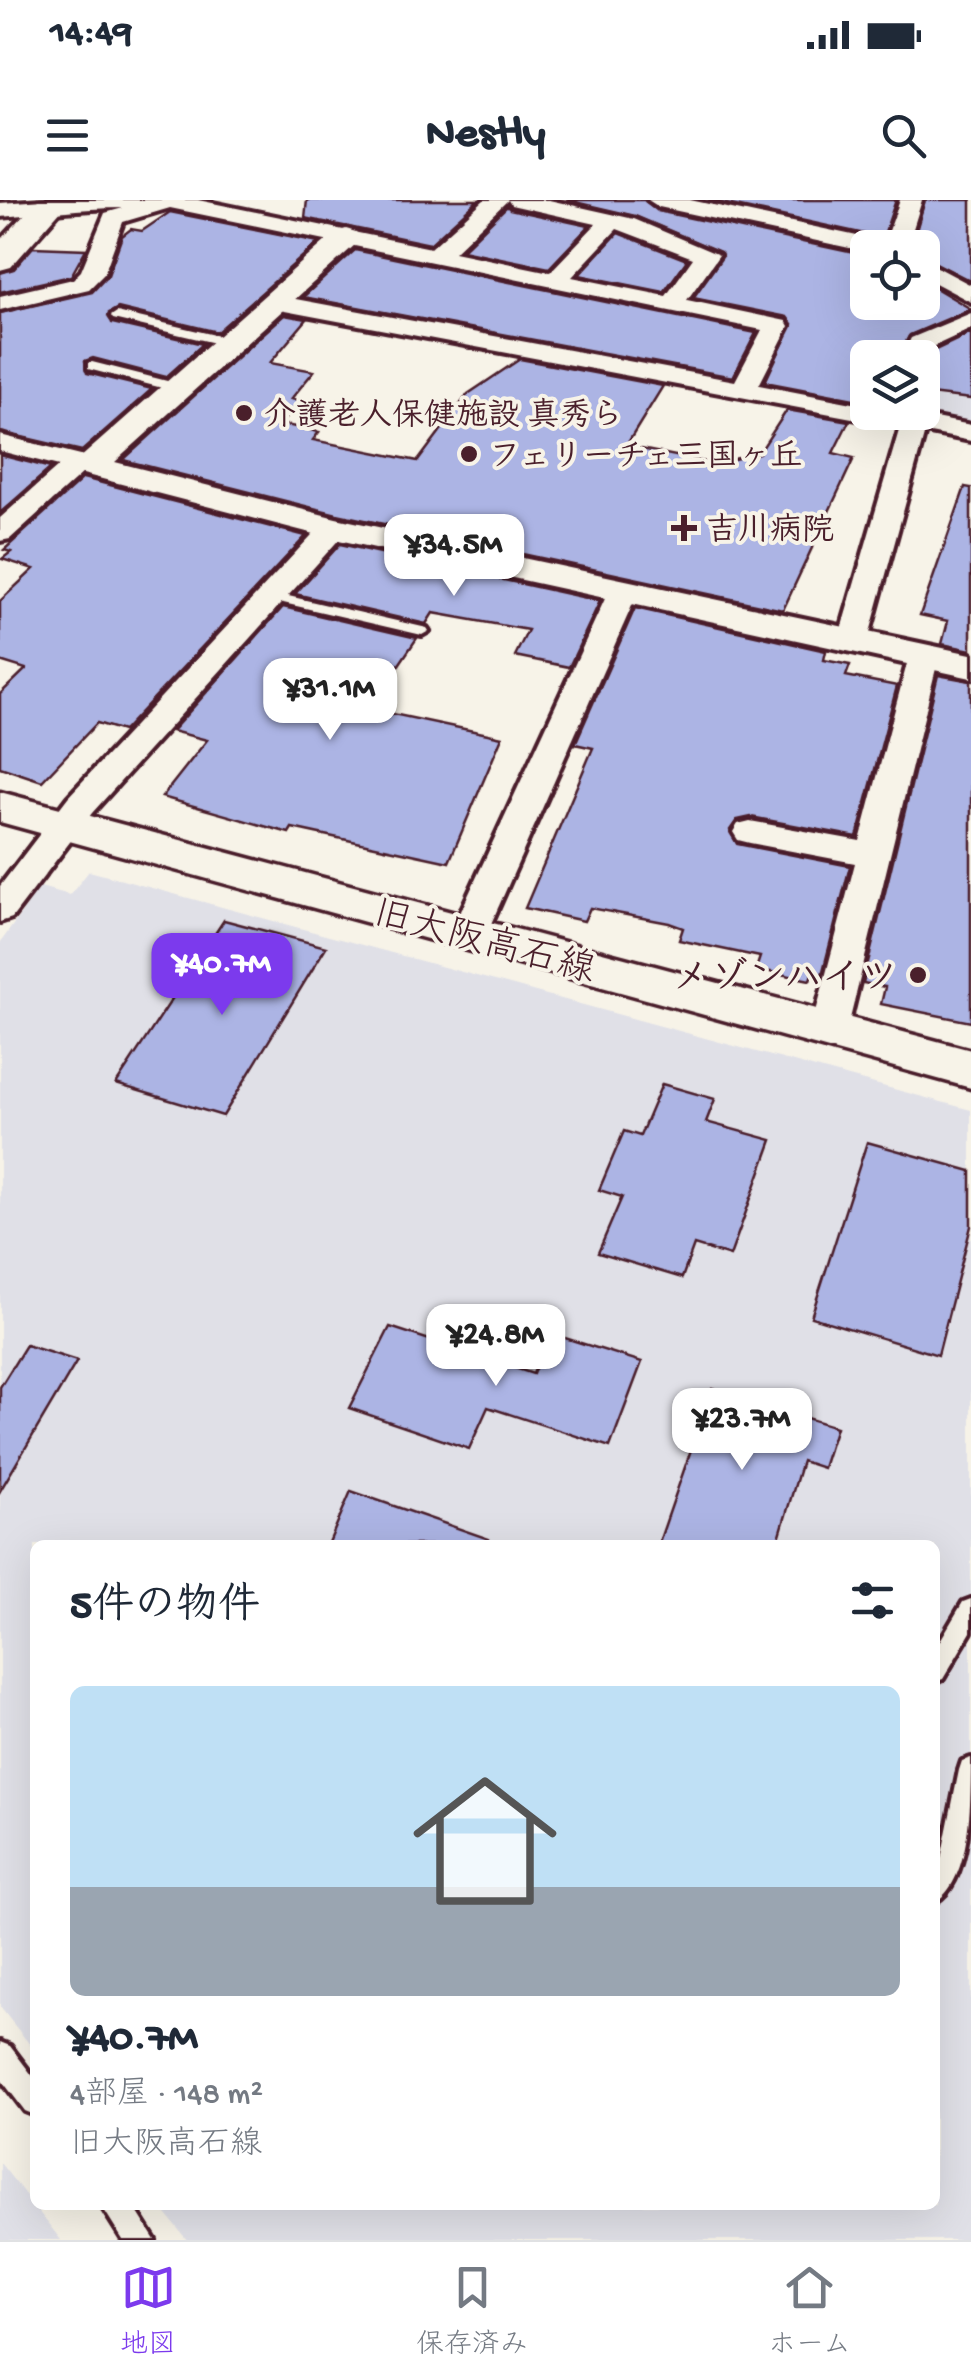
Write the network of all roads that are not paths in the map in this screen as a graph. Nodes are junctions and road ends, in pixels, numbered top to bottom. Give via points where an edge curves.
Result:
1 (305, 200) edge
2 (497, 200) edge
3 (519, 200) edge
4 (659, 200) edge
5 (910, 200) edge
6 (173, 201) edge
7 (53, 202) edge
8 (0, 210) edge
9 (275, 221) junction
10 (612, 221) junction
11 (901, 230) edge
12 (346, 238) junction
13 (850, 241) edge
14 (435, 257) junction
15 (0, 260) edge
16 (940, 276) edge
17 (554, 282) junction
18 (971, 294) edge
19 (274, 302) junction
20 (0, 303) edge
21 (670, 307) junction
22 (117, 316) dead end
23 (971, 320) edge
24 (925, 340) edge
25 (228, 342) junction
26 (92, 366) dead end
27 (178, 388) junction
28 (743, 390) junction
29 (850, 409) edge
30 (940, 428) edge
31 (912, 430) edge
32 (971, 433) edge
33 (0, 442) edge
34 (85, 464) junction
35 (334, 528) junction
36 (0, 533) edge
37 (624, 590) junction
38 (271, 596) junction
39 (422, 631) dead end
40 (853, 640) junction
41 (924, 656) junction
42 (971, 666) edge
43 (0, 807) edge
44 (64, 827) junction
45 (750, 832) dead end
46 (874, 855) junction
47 (0, 910) edge
48 (468, 935) junction
49 (829, 1032) junction
50 (971, 1070) edge
51 (971, 1610) edge
52 (940, 1663) edge
53 (971, 1770) edge
54 (940, 1885) edge
55 (0, 2056) edge
56 (30, 2095) edge
57 (118, 2210) edge
58 (142, 2240) edge

1 - 9 street
2 - 14 street
3 - 10 street
4 - 13 street
5 - 11 street
6 - 7 street
6 - 9 street
6 - 20 street via 113,218 92,274 81,284
7 - 8 street
7 - 15 main road
9 - 12 street
10 - 17 street
10 - 21 street via 708,254
12 - 14 street
12 - 19 street
14 - 17 street
16 - 18 street
17 - 21 street
19 - 25 street
19 - 28 street
21 - 28 street via 777,326
22 - 25 lane
23 - 24 street
25 - 27 street
26 - 27 lane
27 - 34 street
28 - 29 street
30 - 32 street
31 - 40 street
33 - 34 street
34 - 35 street
34 - 36 street
35 - 37 street
35 - 38 street
37 - 40 street
37 - 48 street
38 - 39 lane
38 - 44 street
40 - 41 street
41 - 42 street
41 - 46 street
43 - 44 main road, 旧大阪高石線
44 - 47 street
44 - 48 main road, 旧大阪高石線
45 - 46 street
46 - 49 street
48 - 49 main road, 旧大阪高石線
49 - 50 main road, 旧大阪高石線
51 - 52 lane
53 - 54 lane via 950,1876
55 - 56 lane
57 - 58 lane

